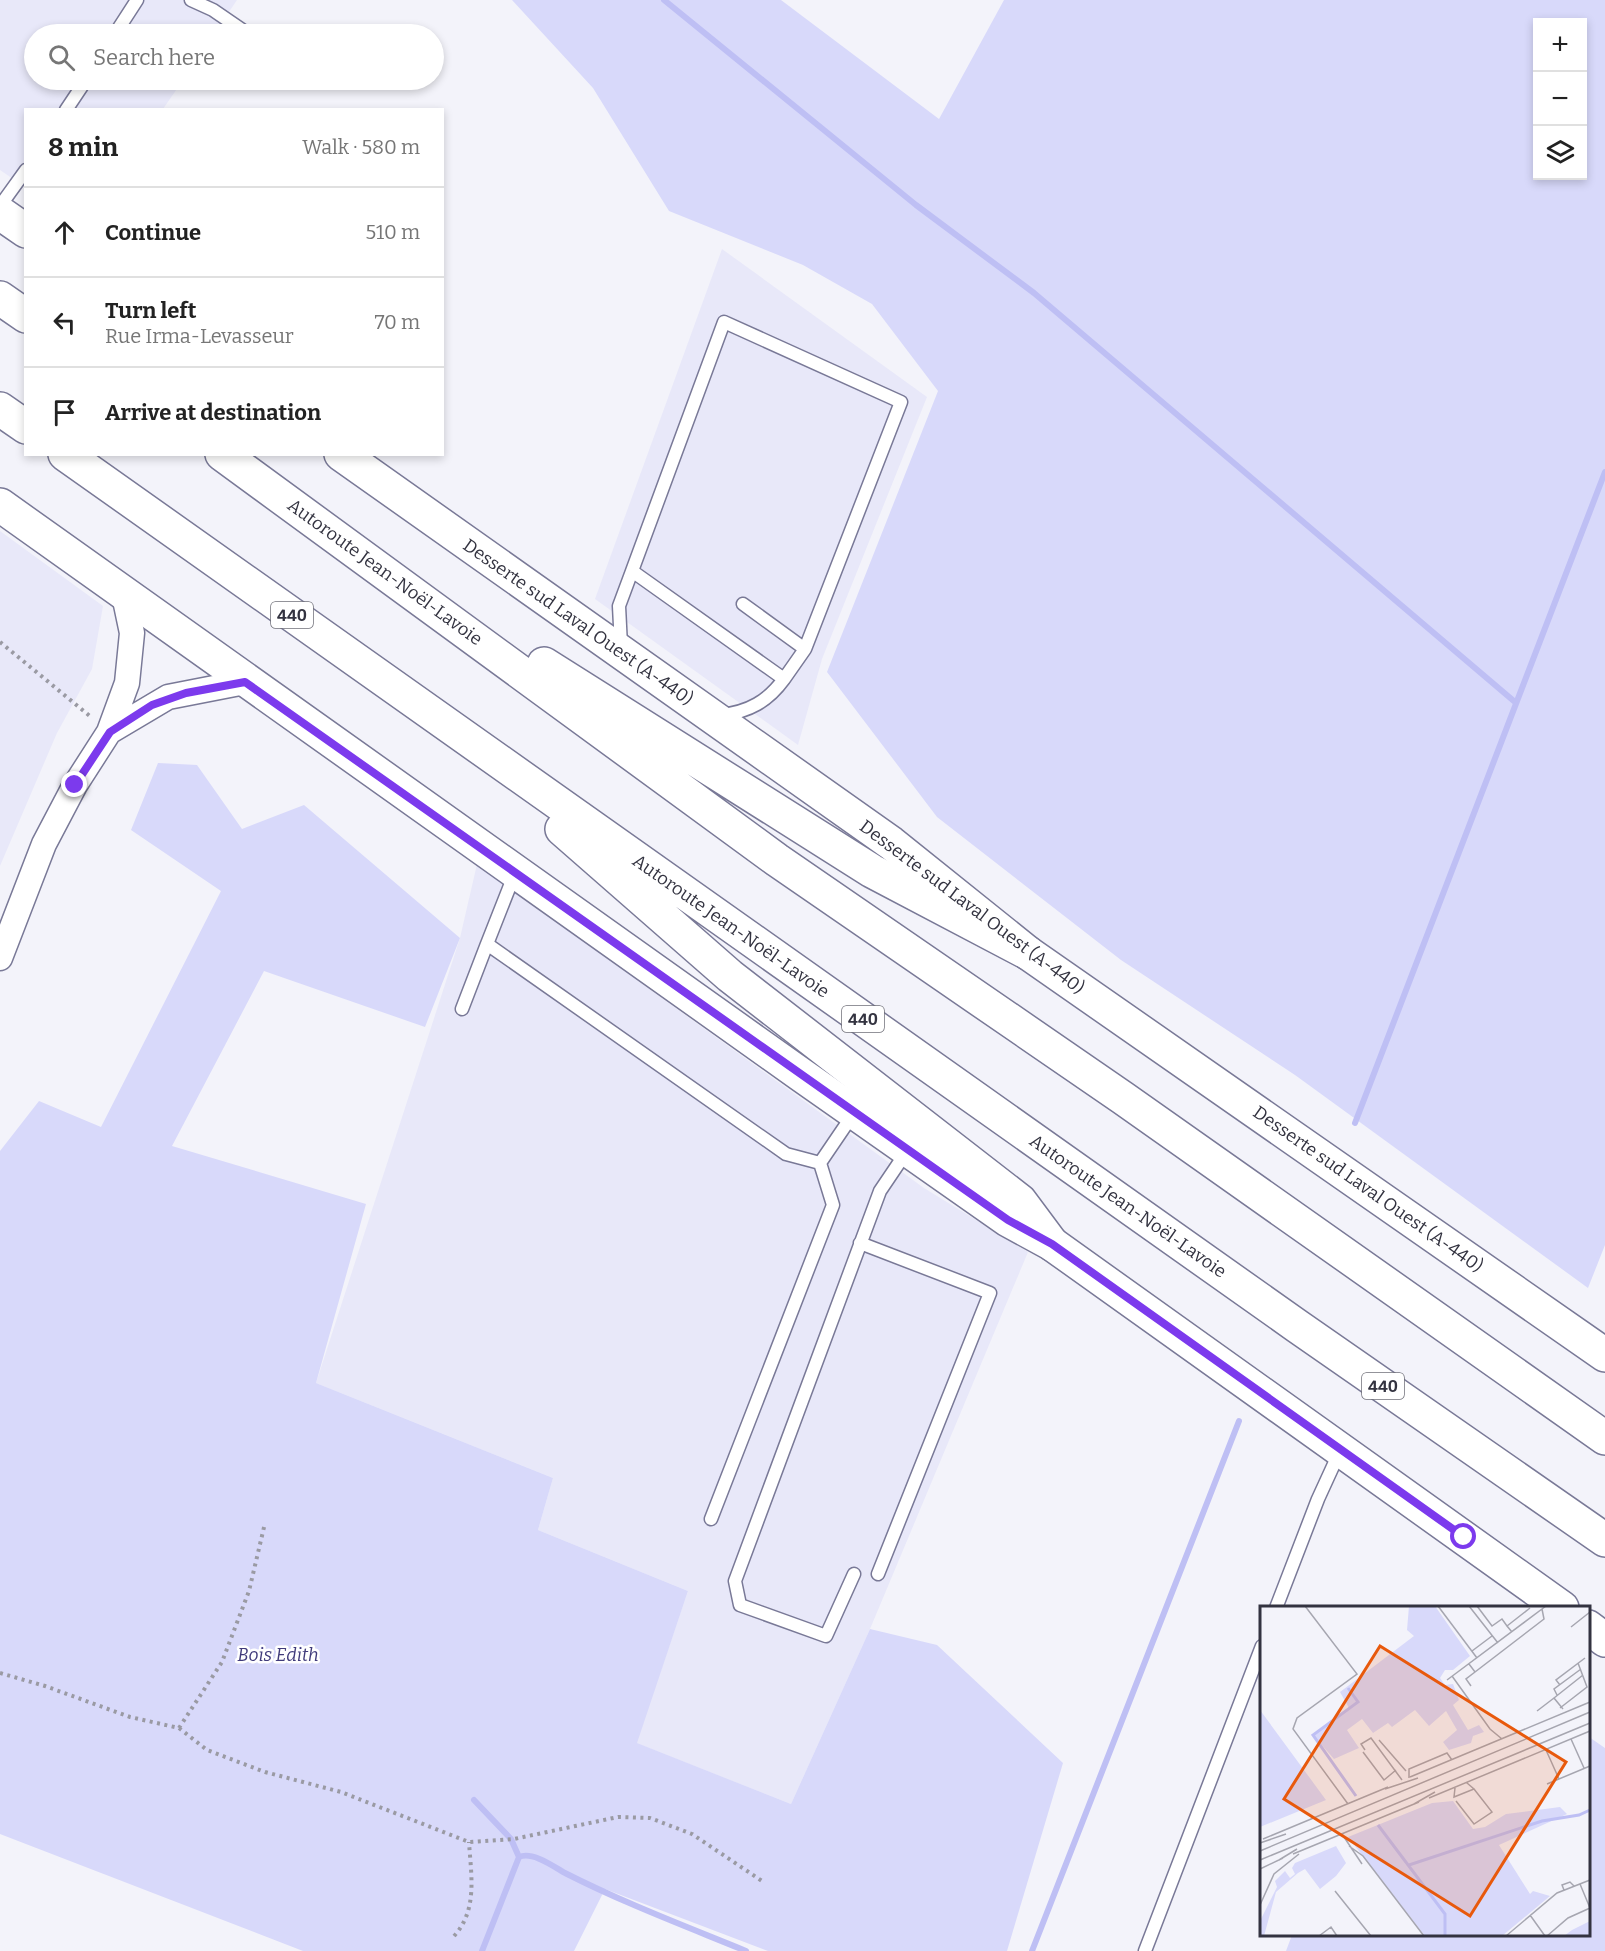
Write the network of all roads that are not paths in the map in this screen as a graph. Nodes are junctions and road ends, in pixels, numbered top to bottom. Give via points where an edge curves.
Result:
1 (138, 0) edge
2 (191, 0) edge
3 (122, 24) edge
4 (233, 24) edge
5 (79, 90) edge
6 (67, 108) edge
7 (24, 173) edge
8 (0, 206) edge
9 (0, 213) edge
10 (24, 230) edge
11 (0, 298) edge
12 (24, 315) edge
13 (0, 409) edge
14 (24, 426) edge
15 (68, 456) edge
16 (225, 456) edge
17 (344, 456) edge
18 (0, 505) edge
19 (314, 519) junction
20 (632, 571) junction
21 (124, 595) junction
22 (743, 604) dead end
23 (805, 649) junction
24 (622, 653) junction
25 (784, 679) junction
26 (245, 682) junction
27 (430, 713) junction
28 (711, 716) junction
29 (110, 732) junction
30 (516, 873) junction
31 (487, 944) junction
32 (1028, 953) junction
33 (0, 958) edge
34 (462, 1009) dead end
35 (854, 1112) junction
36 (907, 1150) junction
37 (820, 1163) junction
38 (860, 1243) junction
39 (1052, 1244) junction
40 (1603, 1350) edge
41 (1596, 1430) edge
42 (1469, 1447) junction
43 (1341, 1449) junction
44 (711, 1519) dead end
45 (1605, 1540) edge
46 (1605, 1564) edge
47 (854, 1574) dead end
48 (878, 1574) dead end
49 (1277, 1606) edge
50 (1559, 1606) edge
51 (1590, 1629) edge
52 (1605, 1640) edge
53 (1260, 1651) edge
54 (1145, 1951) edge

1 - 3 lane
2 - 4 lane
5 - 6 lane
7 - 8 lane
9 - 10 main road
11 - 12 main road
13 - 14 main road
15 - 27 main road, Autoroute Jean-Noël-Lavoie / 440
16 - 19 main road, Autoroute Jean-Noël-Lavoie
17 - 24 main road, Desserte sud Laval Ouest (A-440)
18 - 21 main road
19 - 32 main road via 872,872
19 - 41 main road, Autoroute Jean-Noël-Lavoie via 777,860
20 - 23 lane via 724,322 901,402
20 - 24 lane via 618,617
20 - 25 lane
21 - 26 main road
21 - 29 street via 132,633 131,662
22 - 23 lane
23 - 25 lane
24 - 28 main road, Desserte sud Laval Ouest (A-440)
25 - 28 lane via 759,704 732,714
26 - 29 street via 168,698
26 - 30 main road
27 - 39 main road via 730,976 1020,1202
27 - 42 main road, Autoroute Jean-Noël-Lavoie / 440
28 - 32 main road, Desserte sud Laval Ouest (A-440) via 891,843
29 - 33 street via 86,765 54,823
30 - 31 lane
30 - 35 main road
31 - 34 lane
31 - 37 lane via 786,1154
32 - 40 main road, Desserte sud Laval Ouest (A-440)
35 - 36 main road
35 - 37 lane
36 - 38 lane via 880,1191
36 - 39 main road via 1008,1220
37 - 44 lane via 833,1205
38 - 47 lane via 735,1581 740,1605 826,1636
38 - 48 lane via 990,1293
39 - 43 main road
42 - 45 main road, Autoroute Jean-Noël-Lavoie / 440
42 - 46 main road
43 - 49 lane
43 - 50 main road
51 - 52 main road
53 - 54 lane

